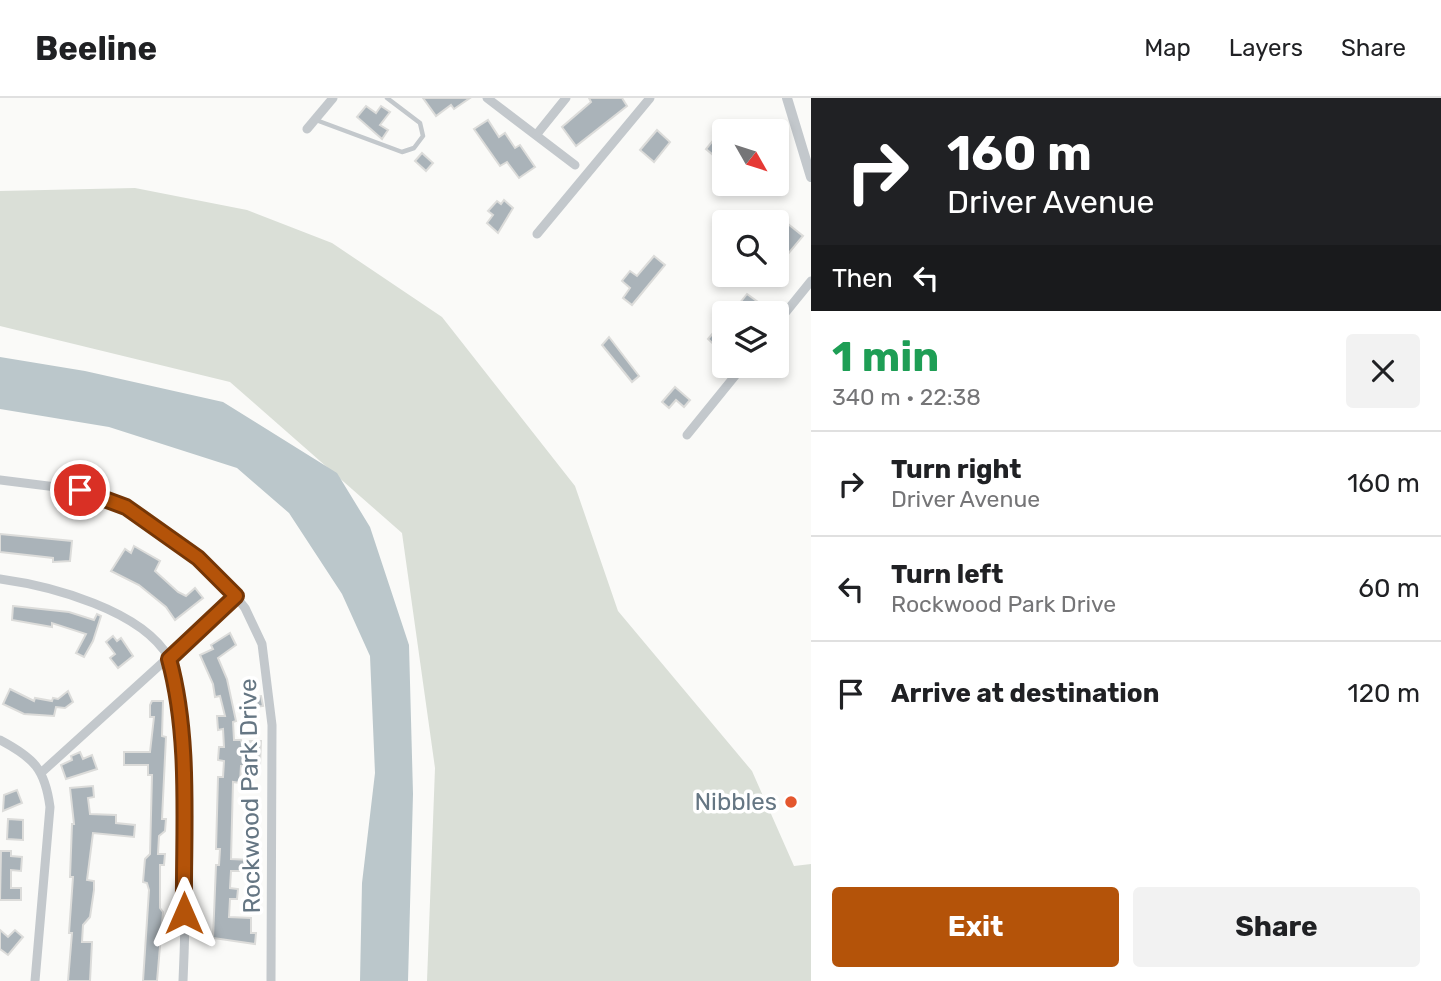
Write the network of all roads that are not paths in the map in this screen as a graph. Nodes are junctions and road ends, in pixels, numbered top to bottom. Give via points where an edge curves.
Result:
1 (333, 98) edge
2 (387, 98) edge
3 (487, 98) edge
4 (566, 98) edge
5 (650, 98) edge
6 (787, 98) edge
7 (315, 120) junction
8 (307, 129) dead end
9 (537, 134) junction
10 (575, 165) dead end
11 (811, 177) edge
12 (537, 234) dead end
13 (811, 281) edge
14 (789, 308) edge
15 (733, 378) edge
16 (687, 435) dead end
17 (0, 480) edge
18 (0, 579) edge
19 (236, 596) junction
20 (169, 659) junction
21 (0, 740) edge
22 (41, 772) junction
23 (35, 981) edge
24 (183, 981) edge
25 (271, 981) edge

1 - 7 street
2 - 7 lane via 419,123 423,136 414,148 402,152
3 - 9 street
4 - 9 street
5 - 12 street
6 - 11 street
7 - 8 street
9 - 10 street
13 - 14 street
15 - 16 street
17 - 19 street, Rockwood Park Drive via 80,490 112,499 198,558
18 - 20 street via 98,604 149,637
19 - 20 street
19 - 25 street, Rockwood Park Drive via 262,644 268,675 272,724
20 - 22 street
20 - 24 street via 183,758
21 - 22 street via 33,761
22 - 23 street via 50,807

